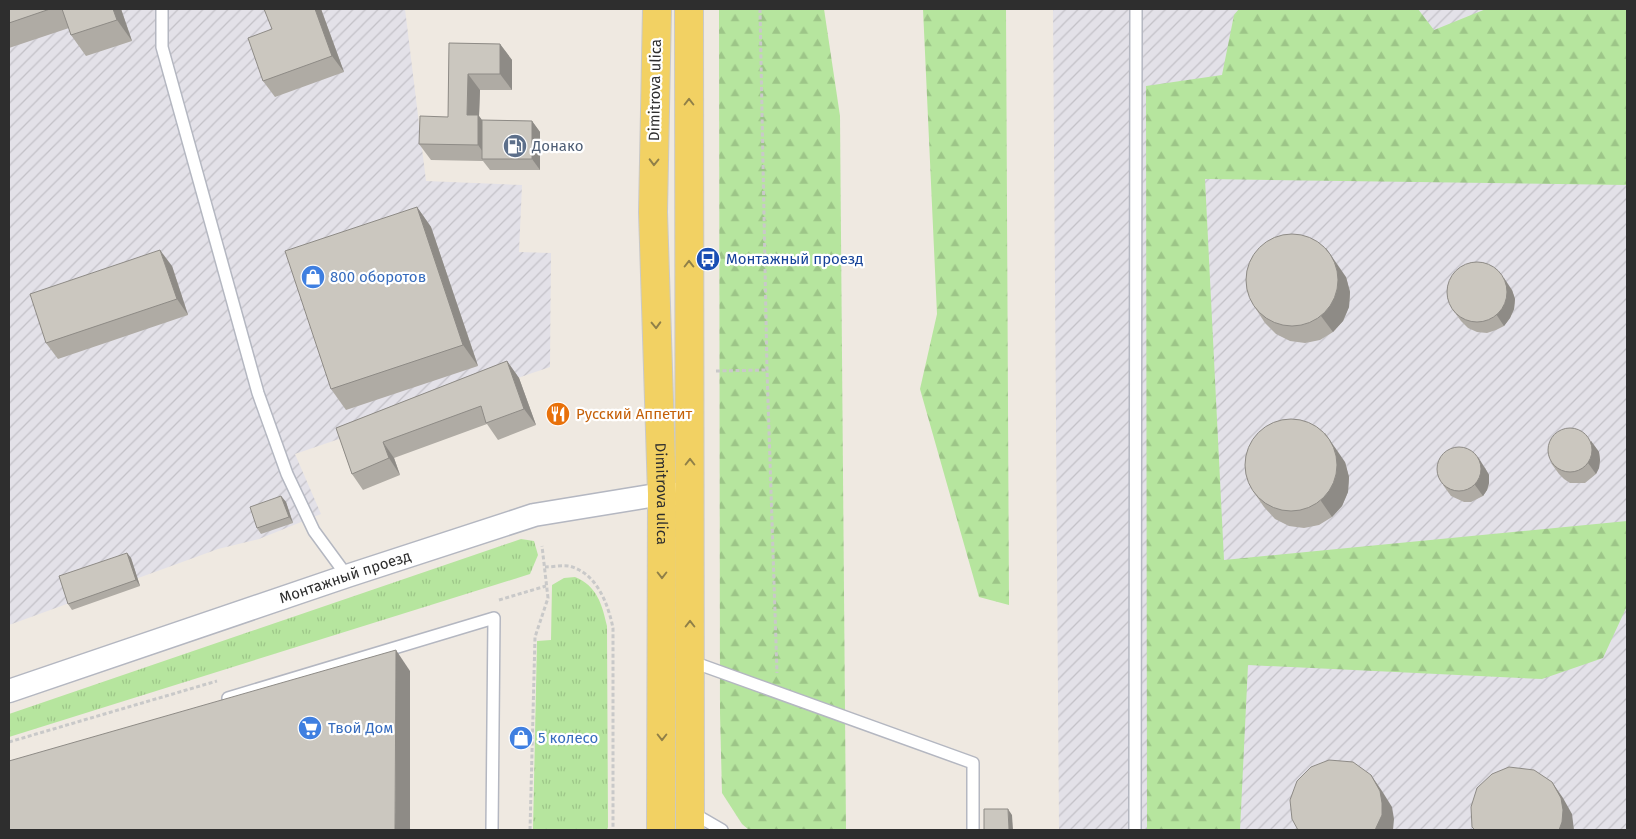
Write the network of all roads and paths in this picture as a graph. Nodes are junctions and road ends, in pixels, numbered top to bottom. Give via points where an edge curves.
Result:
1 (162, 9) edge
2 (657, 9) edge
3 (689, 9) edge
4 (760, 9) edge
5 (1136, 9) edge
6 (767, 370) junction
7 (712, 371) dead end
8 (662, 494) junction
9 (690, 494) junction
10 (542, 546) dead end
11 (545, 568) junction
12 (347, 576) junction
13 (690, 661) junction
14 (9, 692) edge
15 (778, 693) junction
16 (218, 701) edge
17 (690, 821) edge
18 (492, 830) edge
19 (530, 830) edge
20 (613, 830) edge
21 (661, 830) edge
22 (722, 830) edge
23 (973, 830) edge
24 (1135, 830) edge

1 - 12 lane via 162,48 258,393 286,474 314,531
2 -> 8 main road, Dimitrova ulica via 652,212
9 -> 3 main road, Dimitrova ulica
4 - 6 path
5 - 24 lane
6 - 7 path
6 - 15 path
8 - 9 street, Монтажный проезд
8 - 12 street, Монтажный проезд via 534,515
8 -> 21 main road, Dimitrova ulica
13 -> 9 main road, Dimitrova ulica
10 - 11 path
11 - 19 path via 548,598 535,637
11 - 20 path via 568,566 582,572 600,590 608,606 613,628
12 - 14 street, Монтажный проезд
13 - 15 lane
13 - 17 main road, Dimitrova ulica
15 - 23 lane via 973,763
16 - 18 lane via 494,618
17 - 22 lane

